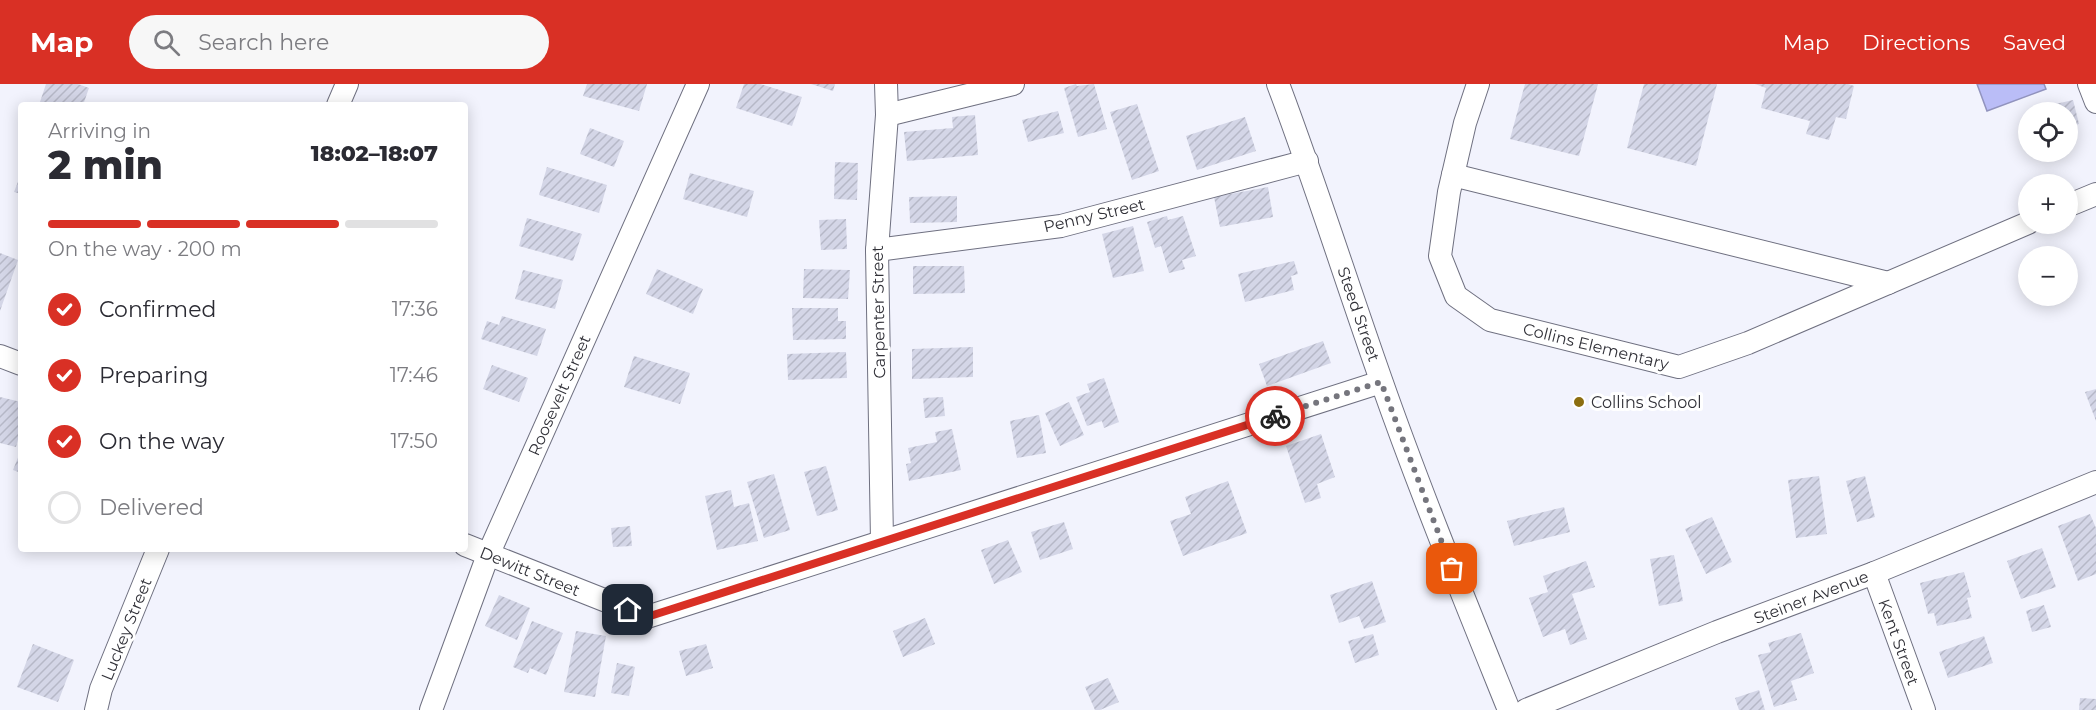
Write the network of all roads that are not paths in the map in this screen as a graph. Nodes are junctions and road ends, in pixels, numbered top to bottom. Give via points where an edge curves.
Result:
1 (347, 84) edge
2 (698, 84) edge
3 (886, 84) edge
4 (1012, 84) edge
5 (1278, 84) edge
6 (1478, 84) edge
7 (2089, 84) edge
8 (339, 102) edge
9 (2096, 102) edge
10 (887, 115) junction
11 (1307, 161) junction
12 (1453, 175) junction
13 (2096, 194) edge
14 (2078, 201) edge
15 (2018, 227) edge
16 (877, 250) junction
17 (1888, 283) junction
18 (0, 356) edge
19 (18, 363) edge
20 (1381, 382) junction
21 (2096, 482) edge
22 (882, 541) junction
23 (468, 546) edge
24 (157, 552) edge
25 (488, 555) junction
26 (1874, 573) junction
27 (96, 710) edge
28 (431, 710) edge
29 (1509, 710) edge
30 (1526, 710) edge
31 (1924, 710) edge

1 - 8 street
2 - 25 street, Roosevelt Street
3 - 10 street, Carpenter Street
4 - 10 street
5 - 11 street, Steed Street
6 - 12 street, Collins Elementary
7 - 9 street
10 - 16 street, Carpenter Street
11 - 16 street, Penny Street via 1061,226
11 - 20 street, Steed Street
12 - 17 street
12 - 17 street, Collins Elementary via 1440,256 1456,296 1490,320 1679,367 1748,343
13 - 14 street
15 - 17 street, Collins Elementary
16 - 22 street, Carpenter Street
18 - 19 street
20 - 22 street, Dewitt Street
20 - 29 street, Steed Street
21 - 26 street, Steiner Avenue
22 - 25 street, Dewitt Street via 647,617
23 - 25 street, Dewitt Street
24 - 27 street, Luckey Street
25 - 28 street, Roosevelt Street
26 - 30 street, Steiner Avenue
26 - 31 street, Kent Street

